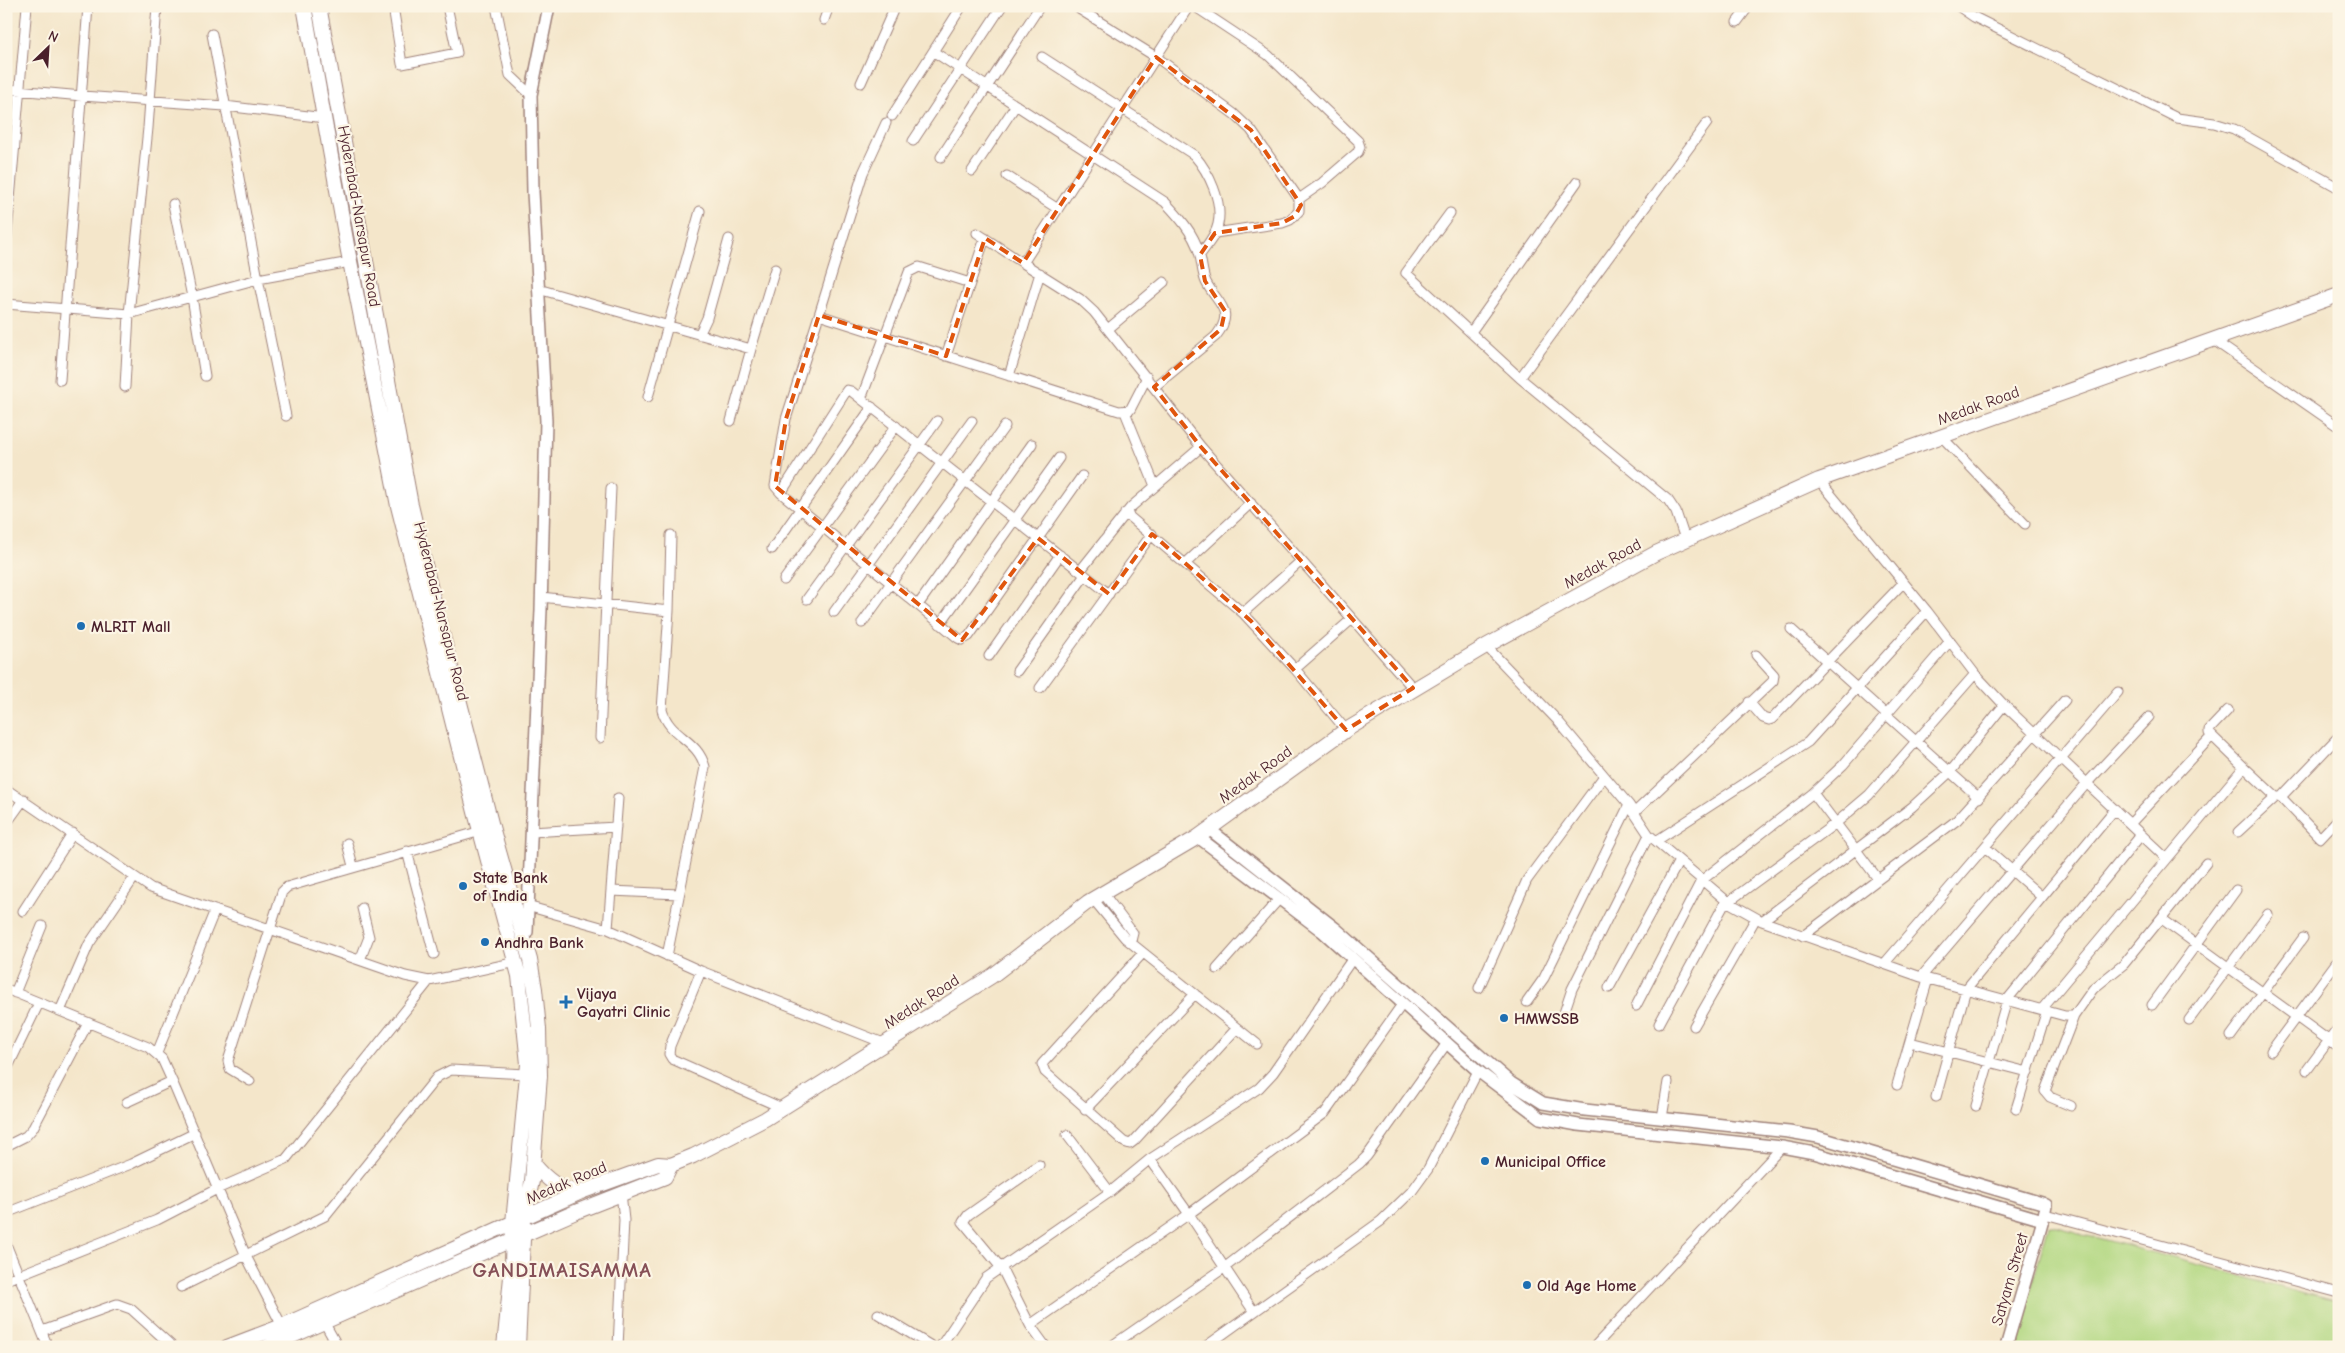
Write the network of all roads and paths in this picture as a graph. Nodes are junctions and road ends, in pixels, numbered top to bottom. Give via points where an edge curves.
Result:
1 (27, 6) edge
2 (88, 6) edge
3 (157, 6) edge
4 (304, 6) edge
5 (319, 6) edge
6 (392, 6) edge
7 (448, 6) edge
8 (496, 6) edge
9 (548, 6) edge
10 (829, 6) edge
11 (895, 6) edge
12 (962, 6) edge
13 (1002, 6) edge
14 (1040, 6) edge
15 (1189, 6) edge
16 (1194, 6) edge
17 (1750, 6) edge
18 (1958, 6) edge
19 (1078, 7) edge
20 (824, 20) dead end
21 (1737, 22) dead end
22 (212, 34) dead end
23 (934, 52) junction
24 (1042, 56) dead end
25 (1156, 57) junction
26 (960, 69) junction
27 (860, 83) dead end
28 (988, 87) junction
29 (6, 89) edge
30 (18, 90) junction
31 (531, 95) junction
32 (82, 96) junction
33 (149, 100) junction
34 (1016, 105) junction
35 (224, 106) junction
36 (1123, 110) junction
37 (325, 118) junction
38 (1707, 123) dead end
39 (913, 141) dead end
40 (1093, 156) junction
41 (941, 157) dead end
42 (972, 171) dead end
43 (1007, 176) dead end
44 (1577, 182) dead end
45 (2339, 188) edge
46 (1300, 199) junction
47 (173, 204) dead end
48 (1058, 209) junction
49 (700, 211) dead end
50 (1450, 213) dead end
51 (1215, 233) junction
52 (729, 239) dead end
53 (6, 245) edge
54 (1200, 255) junction
55 (350, 262) junction
56 (1023, 262) junction
57 (775, 268) dead end
58 (1040, 273) junction
59 (258, 280) junction
60 (1164, 282) dead end
61 (970, 283) junction
62 (538, 289) junction
63 (2339, 295) edge
64 (192, 297) junction
65 (6, 304) edge
66 (66, 309) junction
67 (129, 314) junction
68 (819, 315) junction
69 (667, 326) junction
70 (1108, 329) junction
71 (1471, 332) junction
72 (699, 335) junction
73 (884, 336) junction
74 (2212, 339) junction
75 (750, 349) junction
76 (946, 356) junction
77 (204, 376) dead end
78 (1009, 376) junction
79 (1147, 377) junction
80 (1520, 378) junction
81 (60, 380) dead end
82 (125, 387) dead end
83 (1154, 387) junction
84 (648, 397) dead end
85 (861, 399) junction
86 (872, 407) junction
87 (1125, 412) junction
88 (286, 416) dead end
89 (731, 420) dead end
90 (972, 421) dead end
91 (937, 422) dead end
92 (896, 426) junction
93 (1005, 426) dead end
94 (2339, 427) edge
95 (1941, 436) junction
96 (1032, 444) dead end
97 (920, 445) junction
98 (1201, 447) junction
99 (1059, 458) dead end
100 (942, 462) junction
101 (1082, 476) dead end
102 (1819, 480) junction
103 (966, 481) junction
104 (1155, 486) junction
105 (611, 488) dead end
106 (781, 493) junction
107 (992, 502) junction
108 (1251, 503) junction
109 (800, 509) junction
110 (1125, 513) junction
111 (1015, 520) junction
112 (2026, 524) dead end
113 (822, 527) junction
114 (1152, 534) junction
115 (671, 535) dead end
116 (1038, 538) junction
117 (1685, 539) junction
118 (846, 546) junction
119 (772, 549) dead end
120 (1060, 556) junction
121 (1301, 561) junction
122 (1186, 563) junction
123 (868, 565) junction
124 (1083, 573) junction
125 (784, 580) dead end
126 (891, 583) junction
127 (1903, 583) junction
128 (1109, 594) junction
129 (541, 597) junction
130 (807, 599) dead end
131 (606, 604) junction
132 (918, 605) junction
133 (669, 611) junction
134 (1926, 611) junction
135 (834, 612) dead end
136 (1243, 613) junction
137 (1352, 619) junction
138 (862, 623) dead end
139 (940, 624) junction
140 (1791, 629) dead end
141 (1950, 641) junction
142 (1486, 646) junction
143 (1756, 655) dead end
144 (990, 656) dead end
145 (1826, 661) junction
146 (1295, 669) junction
147 (1017, 670) dead end
148 (1975, 674) junction
149 (1040, 688) dead end
150 (1413, 688) junction
151 (1857, 688) junction
152 (2118, 692) dead end
153 (2065, 700) dead end
154 (1749, 702) junction
155 (2004, 705) junction
156 (2228, 710) dead end
157 (1886, 715) junction
158 (2149, 717) dead end
159 (1346, 730) junction
160 (2036, 734) junction
161 (2212, 736) junction
162 (2339, 736) edge
163 (600, 738) dead end
164 (1916, 742) junction
165 (2061, 757) junction
166 (2244, 767) junction
167 (1950, 772) junction
168 (1604, 776) junction
169 (2087, 783) junction
170 (6, 789) edge
171 (1813, 793) junction
172 (2279, 797) junction
173 (618, 798) dead end
174 (1979, 798) junction
175 (24, 800) junction
176 (1631, 809) junction
177 (2115, 809) junction
178 (2339, 818) edge
179 (1836, 823) junction
180 (6, 824) edge
181 (2130, 824) junction
182 (616, 827) junction
183 (480, 831) junction
184 (531, 832) junction
185 (2238, 832) dead end
186 (73, 833) junction
187 (1204, 833) junction
188 (2141, 835) junction
189 (1653, 838) junction
190 (347, 843) dead end
191 (1985, 847) junction
192 (1857, 850) junction
193 (406, 851) junction
194 (2167, 859) junction
195 (1679, 861) junction
196 (2206, 863) dead end
197 (353, 866) junction
198 (2012, 871) junction
199 (134, 878) junction
200 (1878, 880) junction
201 (1701, 881) junction
202 (2236, 890) dead end
203 (611, 892) junction
204 (679, 894) junction
205 (1098, 896) junction
206 (2042, 897) junction
207 (1280, 898) junction
208 (1727, 902) junction
209 (527, 906) junction
210 (362, 908) dead end
211 (215, 910) junction
212 (23, 911) dead end
213 (2268, 914) dead end
214 (2162, 919) junction
215 (1759, 920) junction
216 (42, 926) dead end
217 (271, 929) junction
218 (608, 929) junction
219 (1803, 936) junction
220 (524, 938) junction
221 (2303, 938) dead end
222 (2196, 944) junction
223 (1143, 953) junction
224 (434, 954) dead end
225 (667, 956) junction
226 (1353, 958) junction
227 (360, 960) junction
228 (516, 962) junction
229 (2336, 962) dead end
230 (1884, 964) junction
231 (2228, 968) junction
232 (1217, 969) dead end
233 (701, 971) junction
234 (1925, 978) junction
235 (429, 981) junction
236 (1479, 988) dead end
237 (1609, 988) dead end
238 (1966, 989) junction
239 (11, 991) edge
240 (2262, 993) junction
241 (1195, 994) junction
242 (2008, 1000) junction
243 (39, 1002) junction
244 (1527, 1002) dead end
245 (1402, 1003) junction
246 (2152, 1005) dead end
247 (1636, 1006) dead end
248 (2044, 1010) junction
249 (60, 1011) junction
250 (1564, 1013) dead end
251 (2074, 1016) junction
252 (2296, 1017) junction
253 (2189, 1020) dead end
254 (88, 1023) junction
255 (1659, 1024) dead end
256 (1694, 1026) dead end
257 (2339, 1027) edge
258 (1237, 1028) junction
259 (2231, 1036) dead end
260 (2328, 1041) junction
261 (1910, 1042) junction
262 (1447, 1043) junction
263 (886, 1044) junction
264 (1257, 1044) dead end
265 (2339, 1048) edge
266 (2271, 1051) dead end
267 (1949, 1052) junction
268 (157, 1053) junction
269 (1989, 1062) junction
270 (2308, 1070) dead end
271 (6, 1071) edge
272 (1478, 1071) junction
273 (2028, 1072) junction
274 (526, 1074) junction
275 (250, 1080) dead end
276 (172, 1081) junction
277 (1668, 1082) dead end
278 (1897, 1084) dead end
279 (1936, 1097) dead end
280 (127, 1102) dead end
281 (1555, 1104) junction
282 (1976, 1106) dead end
283 (2071, 1106) dead end
284 (782, 1108) junction
285 (2016, 1109) dead end
286 (1085, 1110) junction
287 (1549, 1118) junction
288 (1662, 1118) junction
289 (195, 1133) junction
290 (1067, 1135) dead end
291 (1836, 1141) junction
292 (6, 1146) edge
293 (1782, 1147) junction
294 (1832, 1158) junction
295 (1150, 1159) junction
296 (534, 1163) junction
297 (671, 1165) junction
298 (1039, 1165) dead end
299 (217, 1189) junction
300 (581, 1192) junction
301 (1110, 1192) junction
302 (621, 1193) junction
303 (6, 1213) edge
304 (1189, 1214) junction
305 (2044, 1217) junction
306 (519, 1220) junction
307 (518, 1238) junction
308 (6, 1244) edge
309 (246, 1256) junction
310 (1224, 1268) junction
311 (1002, 1269) junction
312 (19, 1275) junction
313 (6, 1280) edge
314 (181, 1288) dead end
315 (2339, 1293) edge
316 (1254, 1312) junction
317 (878, 1314) dead end
318 (324, 1322) junction
319 (1030, 1325) junction
320 (282, 1326) junction
321 (42, 1331) junction
322 (48, 1347) edge
323 (172, 1347) edge
324 (227, 1347) edge
325 (267, 1347) edge
326 (338, 1347) edge
327 (504, 1347) edge
328 (518, 1347) edge
329 (618, 1347) edge
330 (933, 1347) edge
331 (940, 1347) edge
332 (1046, 1347) edge
333 (1110, 1347) edge
334 (1205, 1347) edge
335 (1594, 1347) edge
336 (2006, 1347) edge

1 - 30 street
2 - 32 street
3 - 33 street
4 - 37 main road, Hyderabad-Narsapur Road
5 - 220 main road, Hyderabad-Narsapur Road via 414,514 445,645
6 - 7 street via 402,64 457,53
8 - 31 street via 510,74
9 - 31 street
10 - 20 street
11 - 27 street
12 - 23 street
13 - 26 street
14 - 28 street
15 - 25 street
16 - 46 street via 1268,55 1358,141 1358,152
17 - 21 street
18 - 45 street via 1974,17 2177,118 2234,129
19 - 25 street
22 - 35 street
23 - 26 street
23 - 68 street via 889,120 863,173
24 - 36 street
25 - 36 street
25 - 46 street via 1251,130
26 - 28 street
26 - 39 street
28 - 34 street
28 - 41 street
29 - 30 street
30 - 32 street
30 - 53 street
31 - 62 street
32 - 33 street
32 - 66 street
33 - 35 street
33 - 67 street
34 - 40 street
34 - 42 street
35 - 37 street
35 - 59 street
36 - 40 street
36 - 51 street via 1200,161 1218,202
37 - 55 main road, Hyderabad-Narsapur Road
38 - 80 street
40 - 48 street
40 - 54 street via 1165,202 1194,236
43 - 48 street
44 - 71 street
46 - 51 street via 1299,211 1290,220
47 - 64 street
48 - 56 street
49 - 69 street
50 - 71 street via 1406,273
51 - 54 street
52 - 72 street via 707,318
54 - 83 street via 1205,281 1225,311 1221,329
55 - 59 street
55 - 183 main road, Hyderabad-Narsapur Road via 408,551
56 - 58 street
56 - 61 street via 981,235
57 - 75 street
58 - 70 street via 1088,305
58 - 78 street
59 - 64 street
59 - 88 street
60 - 70 street
61 - 73 street via 919,267 912,269 908,272
61 - 76 street
62 - 69 street
62 - 129 street via 546,421
63 - 74 main road, Medak Road
64 - 67 street
64 - 77 street
65 - 66 street
66 - 67 street
66 - 81 street
67 - 82 street
68 - 73 street
68 - 106 street via 786,419 775,486
69 - 72 street
69 - 84 street
70 - 79 street
71 - 80 street
72 - 75 street
73 - 76 street
73 - 85 street
74 - 94 street
74 - 95 main road, Medak Road
75 - 89 street
76 - 78 street
78 - 87 street
79 - 83 street
79 - 87 street via 1133,406
80 - 117 street via 1668,500 1676,512
83 - 98 street
85 - 86 street
85 - 106 street via 847,390
86 - 92 street
86 - 109 street
87 - 104 street
90 - 100 street
91 - 97 street
92 - 97 street
92 - 113 street
93 - 103 street
95 - 102 main road, Medak Road
95 - 112 street
96 - 107 street
97 - 100 street
97 - 118 street
98 - 104 street
98 - 108 street
99 - 111 street
100 - 103 street
100 - 123 street
101 - 116 street
102 - 117 main road, Medak Road
102 - 127 street
103 - 107 street
103 - 126 street
104 - 110 street
105 - 131 street
106 - 109 street
107 - 111 street
107 - 132 street
108 - 121 street
108 - 122 street
109 - 113 street
109 - 119 street
110 - 114 street
110 - 124 street
111 - 116 street
111 - 139 street
113 - 118 street
113 - 125 street
114 - 122 street
114 - 128 street
115 - 133 street
116 - 120 street
116 - 139 street via 966,639 958,638
117 - 142 main road, Medak Road
118 - 123 street
118 - 130 street
120 - 124 street
120 - 144 street
121 - 136 street
121 - 137 street
122 - 136 street
123 - 126 street
123 - 135 street
124 - 128 street
124 - 147 street
126 - 132 street
126 - 138 street
127 - 134 street
127 - 145 street
128 - 149 street
129 - 131 street
129 - 184 street
131 - 133 street
131 - 163 street
132 - 139 street
133 - 204 street via 662,710 670,727 697,749 705,767
134 - 141 street
134 - 151 street
136 - 146 street
137 - 146 street
137 - 150 street
140 - 145 street
141 - 148 street
141 - 157 street
142 - 150 main road, Medak Road
142 - 168 street via 1543,704
143 - 154 street via 1774,678
145 - 151 street
145 - 154 street via 1769,720 1763,718
146 - 159 street
148 - 155 street
148 - 164 street
150 - 159 main road, Medak Road
151 - 157 street
151 - 189 street via 1808,742
152 - 165 street
153 - 160 street
154 - 176 street
155 - 160 street
155 - 167 street
156 - 161 street via 2209,730
157 - 164 street
157 - 171 street via 1851,758
158 - 169 street
159 - 187 main road, Medak Road
160 - 165 street
160 - 174 street
161 - 166 street
161 - 181 street
162 - 172 street
164 - 167 street
164 - 179 street via 1879,785
165 - 169 street
165 - 191 street
166 - 172 street
166 - 194 street
167 - 174 street
167 - 192 street via 1902,816
168 - 176 street
168 - 236 street via 1527,880
169 - 177 street
169 - 198 street
170 - 175 street
171 - 179 street
171 - 201 street
172 - 178 street via 2320,838
172 - 185 street
173 - 182 street
174 - 200 street via 1957,820
175 - 180 street
175 - 186 street
176 - 189 street
176 - 244 street via 1544,978
177 - 181 street
177 - 206 street
179 - 192 street
179 - 208 street
181 - 188 street
182 - 184 street
182 - 203 street
183 - 193 street
183 - 228 main road, Hyderabad-Narsapur Road
184 - 209 street
186 - 199 street
186 - 212 street
187 - 205 main road, Medak Road
187 - 207 street
187 - 281 street via 1329,923 1511,1083 1534,1098
188 - 194 street
188 - 242 street
189 - 195 street
189 - 250 street via 1572,989
190 - 197 street
191 - 198 street
191 - 230 street
192 - 200 street
192 - 215 street
193 - 197 street
193 - 224 street
194 - 248 street
195 - 201 street
195 - 237 street
196 - 214 street
197 - 217 street via 287,887 282,892
198 - 206 street
198 - 234 street
199 - 211 street via 152,888
199 - 249 street via 89,944
200 - 219 street
201 - 208 street
201 - 247 street
202 - 222 street
203 - 204 street
203 - 218 street
204 - 225 street
205 - 223 street via 1125,938
205 - 263 main road, Medak Road via 992,976
206 - 238 street
207 - 226 street
207 - 232 street
208 - 215 street
208 - 255 street
209 - 218 street
209 - 220 street
210 - 227 street via 369,937
211 - 217 street
211 - 268 street
213 - 231 street
214 - 222 street
214 - 251 street via 2120,968 2094,989
215 - 219 street
215 - 256 street
216 - 239 street
217 - 227 street
217 - 275 street via 228,1061 230,1069
218 - 225 street
219 - 230 street
220 - 296 main road, Hyderabad-Narsapur Road via 539,1028 540,1076
221 - 240 street
222 - 231 street
222 - 246 street
223 - 241 street
223 - 286 street via 1042,1064 1045,1072
225 - 233 street
226 - 245 street
226 - 295 street via 1259,1088
227 - 235 street
228 - 235 street
228 - 274 main road, Hyderabad-Narsapur Road via 527,1048
229 - 252 street
230 - 234 street
231 - 240 street
231 - 253 street
233 - 263 street
233 - 284 street via 669,1054 672,1059
234 - 238 street
234 - 261 street
235 - 299 street via 286,1159
238 - 242 street
238 - 267 street
239 - 243 street
240 - 252 street
240 - 259 street
241 - 258 street
241 - 286 street
242 - 248 street
242 - 269 street
243 - 249 street
243 - 271 street
245 - 262 street
245 - 304 street via 1325,1113
248 - 251 street
248 - 273 street
249 - 254 street
251 - 283 street via 2045,1091 2050,1097
252 - 260 street
252 - 266 street
254 - 268 street
254 - 292 street via 33,1128 26,1136
257 - 260 street
258 - 264 street
258 - 286 street via 1130,1144
260 - 265 street
260 - 270 street
261 - 267 street
261 - 278 street
262 - 272 street
262 - 310 street via 1367,1156
263 - 284 main road, Medak Road
267 - 269 street
267 - 279 street
268 - 276 street
269 - 273 street
269 - 282 street
272 - 287 street via 1533,1114
272 - 316 street via 1428,1169 1412,1191 1381,1221
273 - 285 street
274 - 306 main road, Hyderabad-Narsapur Road
274 - 309 street via 444,1072 325,1216
276 - 280 street
276 - 289 street
277 - 288 street
281 - 287 street
281 - 288 street
284 - 297 main road, Medak Road
287 - 293 street via 1578,1125
288 - 291 street via 1789,1132
289 - 299 street
289 - 303 street via 132,1164
290 - 301 street
291 - 294 street
291 - 305 street via 2042,1203 2046,1205
293 - 294 street
293 - 335 street
294 - 305 street
295 - 301 street
295 - 304 street
296 - 300 main road via 552,1183
296 - 306 main road, Hyderabad-Narsapur Road
297 - 300 main road, Medak Road via 658,1164
297 - 302 main road via 665,1176
298 - 311 street via 964,1218 965,1226
299 - 309 street
299 - 312 street via 157,1220
300 - 306 main road, Medak Road
301 - 311 street
302 - 307 main road
302 - 329 street via 624,1220
304 - 310 street
304 - 319 street
305 - 315 street
305 - 336 street, Satyam Street
306 - 307 main road
306 - 320 main road, Medak Road
307 - 318 main road
307 - 327 main road
307 - 328 main road
308 - 312 street
309 - 314 street
309 - 320 street
310 - 316 street
310 - 333 street
311 - 319 street
311 - 331 street via 979,1286
312 - 313 street
312 - 321 street
316 - 334 street
317 - 330 street
318 - 325 main road
318 - 326 street
319 - 332 street
320 - 324 main road, Medak Road
321 - 322 street
321 - 323 street via 117,1304 131,1309

